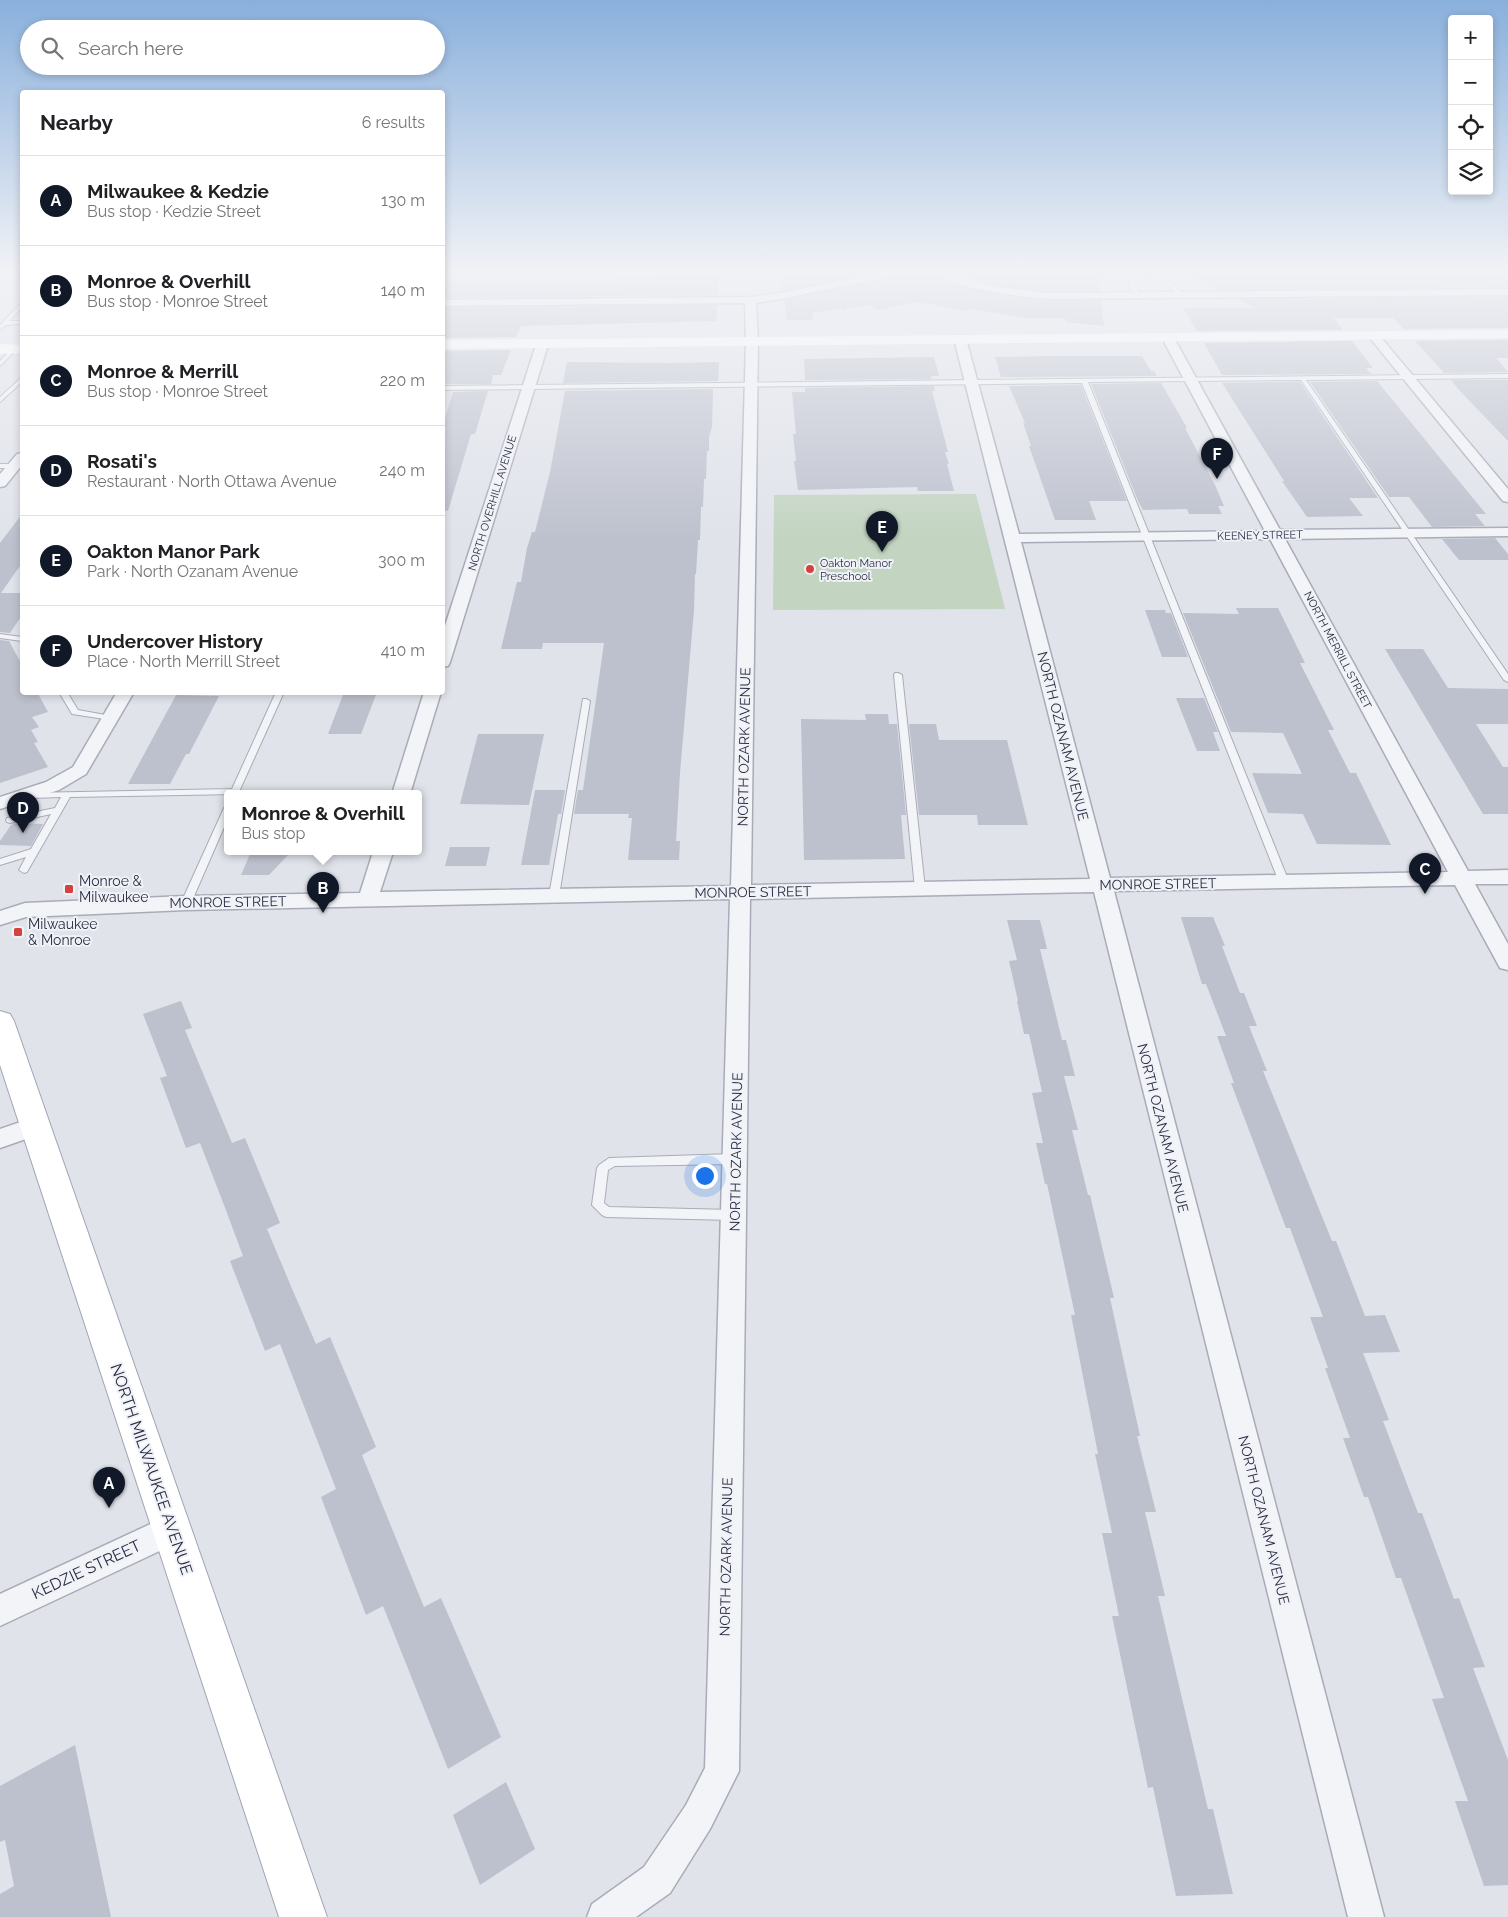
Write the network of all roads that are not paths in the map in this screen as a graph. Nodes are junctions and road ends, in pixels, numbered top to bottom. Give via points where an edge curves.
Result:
1 (537, 361) edge
2 (752, 361) edge
3 (966, 361) edge
4 (1181, 361) edge
5 (1395, 361) edge
6 (1508, 376) edge
7 (1408, 377) junction
8 (1302, 378) junction
9 (1191, 379) junction
10 (1084, 380) junction
11 (20, 381) edge
12 (972, 382) junction
13 (751, 384) junction
14 (529, 387) junction
15 (445, 388) edge
16 (1, 400) edge
17 (19, 462) edge
18 (0, 466) edge
19 (0, 483) edge
20 (1508, 498) edge
21 (1508, 532) edge
22 (1408, 533) junction
23 (1276, 535) junction
24 (1146, 536) junction
25 (1013, 538) junction
26 (0, 636) edge
27 (20, 639) edge
28 (445, 653) edge
29 (898, 675) dead end
30 (1508, 680) edge
31 (65, 695) edge
32 (124, 695) edge
33 (279, 695) edge
34 (432, 695) edge
35 (586, 701) dead end
36 (111, 718) junction
37 (236, 790) edge
38 (402, 790) edge
39 (224, 793) edge
40 (24, 795) junction
41 (67, 795) junction
42 (0, 803) edge
43 (58, 810) junction
44 (224, 817) edge
45 (10, 820) dead end
46 (34, 851) junction
47 (382, 855) edge
48 (0, 862) edge
49 (24, 870) dead end
50 (1508, 877) edge
51 (1462, 878) junction
52 (1284, 882) junction
53 (1101, 886) junction
54 (920, 889) junction
55 (741, 892) junction
56 (554, 896) junction
57 (368, 899) junction
58 (186, 903) junction
59 (0, 918) edge
60 (1508, 963) edge
61 (0, 1022) edge
62 (35, 1126) junction
63 (0, 1139) edge
64 (736, 1159) junction
65 (734, 1215) junction
66 (172, 1529) junction
67 (0, 1610) edge
68 (303, 1917) edge
69 (605, 1917) edge
70 (1366, 1917) edge

1 - 14 street, NORTH OVERHILL AVENUE
2 - 13 street, NORTH OZARK AVENUE
3 - 12 street, NORTH OZANAM AVENUE
4 - 9 street, NORTH MERRILL STREET
5 - 7 street
6 - 7 lane
7 - 8 lane
7 - 20 street
8 - 9 lane
8 - 22 lane
9 - 10 lane
9 - 23 street, NORTH MERRILL STREET
10 - 12 lane
10 - 24 lane
11 - 16 lane
12 - 13 lane
12 - 25 street, NORTH OZANAM AVENUE
13 - 14 lane
13 - 55 street, NORTH OZARK AVENUE
14 - 15 lane
14 - 28 street, NORTH OVERHILL AVENUE
17 - 18 lane
17 - 19 street
21 - 22 street, KEENEY STREET
22 - 23 street, KEENEY STREET
22 - 30 lane
23 - 24 street, KEENEY STREET
23 - 51 street, NORTH MERRILL STREET
24 - 25 street, KEENEY STREET
24 - 52 lane
25 - 53 street, NORTH OZANAM AVENUE
26 - 27 lane
29 - 54 lane
31 - 36 lane via 75,712
32 - 36 street
33 - 37 lane
34 - 38 street
35 - 56 lane
36 - 40 street via 80,770 60,783
39 - 41 lane
40 - 41 lane
40 - 42 street
41 - 43 lane
43 - 45 lane
43 - 46 lane
44 - 58 lane
46 - 48 lane
46 - 49 lane
47 - 57 street
50 - 51 street, MONROE STREET
51 - 52 street, MONROE STREET
51 - 60 street, NORTH MERRILL STREET
52 - 53 street, MONROE STREET
53 - 54 street, MONROE STREET
53 - 70 street, NORTH OZANAM AVENUE
54 - 55 street, MONROE STREET
55 - 56 street, MONROE STREET
55 - 64 street, NORTH OZARK AVENUE
56 - 57 street, MONROE STREET
57 - 58 street, MONROE STREET
58 - 59 street, MONROE STREET via 25,910
61 - 62 main road, NORTH MILWAUKEE AVENUE
62 - 63 street
62 - 66 main road, NORTH MILWAUKEE AVENUE
64 - 65 street, NORTH OZARK AVENUE
64 - 65 lane via 613,1161 603,1168 598,1206 606,1212
65 - 69 street, NORTH OZARK AVENUE via 722,1771 698,1817 657,1880
66 - 67 street, KEDZIE STREET
66 - 68 main road, NORTH MILWAUKEE AVENUE

